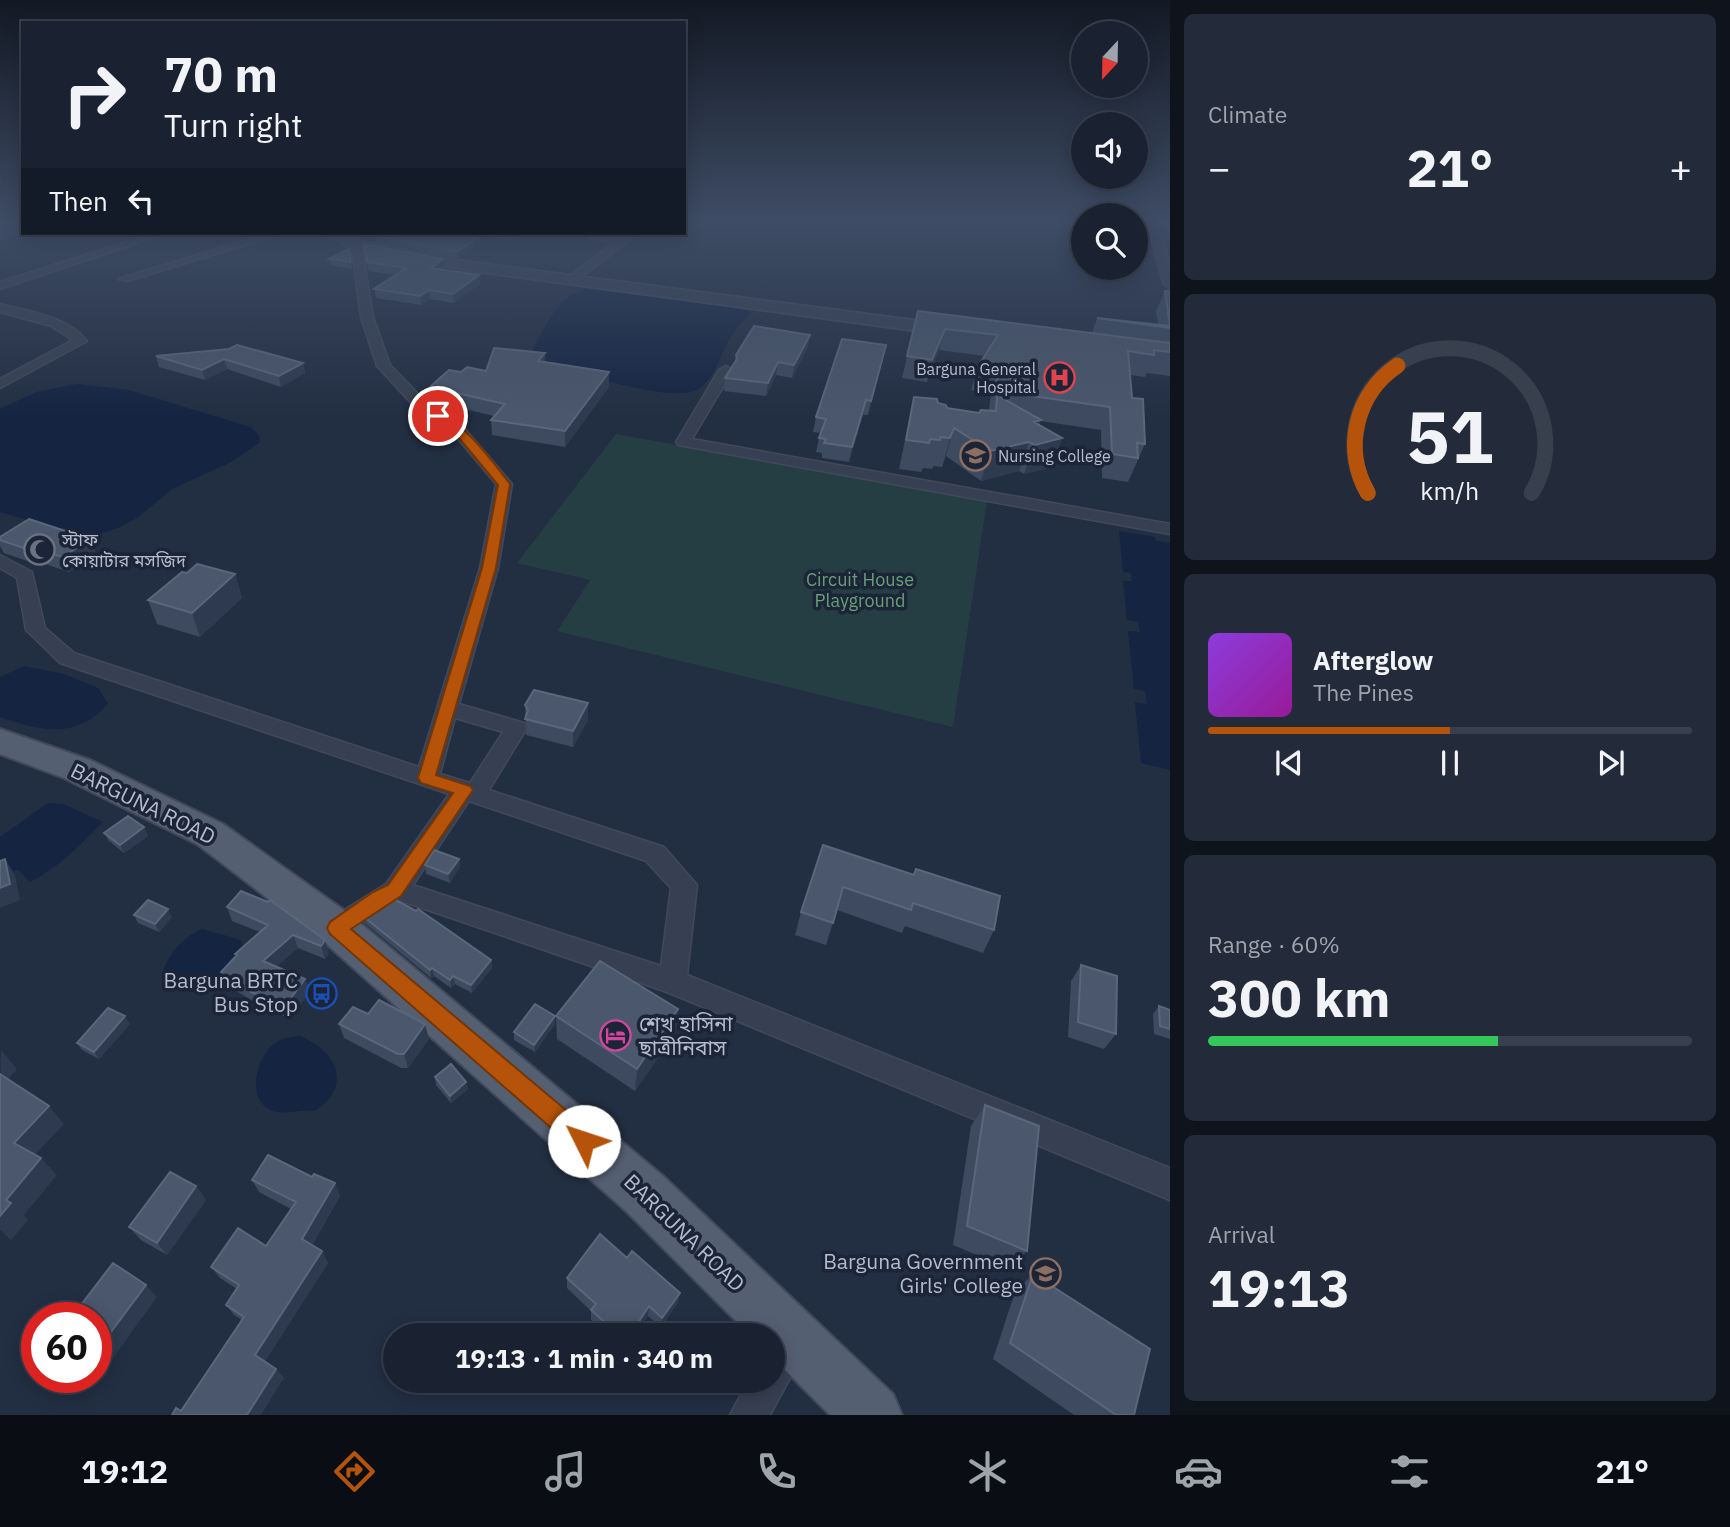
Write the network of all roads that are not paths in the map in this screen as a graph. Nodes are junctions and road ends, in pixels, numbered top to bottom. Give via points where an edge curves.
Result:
1 (362, 285) edge
2 (609, 285) edge
3 (0, 308) edge
4 (965, 332) edge
5 (726, 370) edge
6 (0, 384) edge
7 (1170, 529) edge
8 (0, 560) edge
9 (447, 708) junction
10 (0, 741) edge
11 (427, 778) junction
12 (469, 792) junction
13 (395, 891) junction
14 (337, 928) junction
15 (673, 982) junction
16 (1170, 1184) edge
17 (756, 1323) edge
18 (785, 1356) edge
19 (762, 1393) edge
20 (749, 1415) edge
21 (872, 1415) edge

1 - 9 street via 367,317 384,366 417,401 459,431 504,484 489,568
2 - 4 street
3 - 6 street via 57,325 80,341
5 - 7 street via 682,442
8 - 11 street via 26,576 36,630 66,659
9 - 11 street
9 - 12 street via 516,727
10 - 14 main road, BARGUNA ROAD via 77,769 210,834
11 - 12 street
12 - 13 street
12 - 15 street via 655,855 684,885
13 - 14 street
13 - 15 street
14 - 17 main road, BARGUNA ROAD via 645,1194
15 - 16 street
18 - 21 main road, BARGUNA ROAD
19 - 20 street

